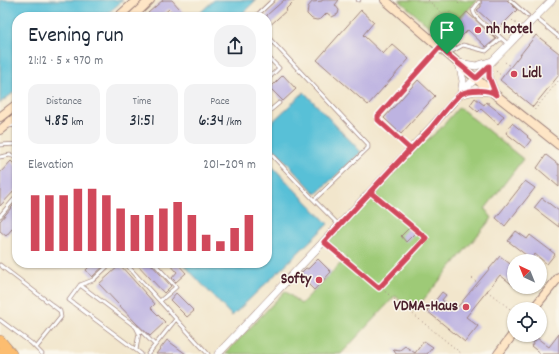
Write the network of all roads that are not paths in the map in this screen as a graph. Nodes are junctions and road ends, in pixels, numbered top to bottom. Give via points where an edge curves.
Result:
1 (137, 0) edge
2 (150, 0) edge
3 (273, 0) edge
4 (385, 0) edge
5 (510, 0) edge
6 (552, 0) edge
7 (479, 2) dead end
8 (124, 12) edge
9 (137, 12) edge
10 (260, 12) edge
11 (532, 17) junction
12 (559, 37) edge
13 (502, 38) junction
14 (272, 41) edge
15 (509, 45) junction
16 (440, 47) junction
17 (447, 54) junction
18 (272, 61) edge
19 (459, 63) junction
20 (491, 63) junction
21 (272, 75) edge
22 (476, 78) junction
23 (461, 94) junction
24 (494, 94) junction
25 (279, 102) dead end
26 (12, 108) edge
27 (272, 108) edge
28 (0, 117) edge
29 (12, 120) edge
30 (12, 126) edge
31 (2, 128) edge
32 (12, 144) edge
33 (0, 145) edge
34 (559, 145) edge
35 (410, 149) junction
36 (272, 155) edge
37 (12, 156) edge
38 (0, 157) edge
39 (314, 200) junction
40 (12, 202) edge
41 (0, 216) edge
42 (339, 225) junction
43 (0, 265) edge
44 (106, 268) edge
45 (130, 268) edge
46 (158, 268) edge
47 (559, 277) edge
48 (80, 285) junction
49 (160, 301) junction
50 (539, 302) edge
51 (176, 319) junction
52 (0, 320) edge
53 (136, 326) junction
54 (0, 341) edge
55 (508, 342) edge
56 (155, 344) junction
57 (38, 349) junction
58 (136, 350) junction
59 (11, 354) edge
60 (36, 354) edge
61 (42, 354) edge
62 (141, 354) edge
63 (148, 354) edge
64 (208, 354) edge
65 (218, 354) edge
66 (498, 354) edge

1 - 8 main road
2 - 9 main road
3 - 10 lane
4 - 16 main road
5 - 11 lane
6 - 11 street
7 - 13 lane via 473,10 474,14
11 - 12 lane
11 - 15 street
13 - 15 lane
13 - 17 lane via 486,51 464,45
14 - 39 lane via 368,144 368,148
15 - 20 street
16 - 17 main road
16 - 35 lane via 378,116 378,120
17 - 19 main road
18 - 21 lane via 279,68
19 - 20 street via 476,66
19 - 22 main road
19 - 23 street via 463,81
20 - 22 street
20 - 24 street via 489,77
22 - 23 street
22 - 24 main road
23 - 24 street via 479,91
23 - 35 street
24 - 34 main road
25 - 27 lane
26 - 28 main road
29 - 31 main road
30 - 31 lane
32 - 33 lane
35 - 42 street
36 - 39 lane
37 - 38 lane
39 - 42 lane
40 - 41 lane
42 - 65 street
43 - 57 lane via 60,311 60,317
44 - 48 lane via 93,280
45 - 49 lane
46 - 49 lane via 176,288
47 - 50 main road
48 - 53 lane
48 - 58 lane via 69,300
49 - 51 lane
51 - 56 lane
51 - 64 lane
52 - 57 lane
53 - 56 lane
53 - 58 lane
54 - 59 highway
55 - 66 main road
56 - 63 lane
57 - 60 lane
57 - 61 lane
58 - 62 lane

